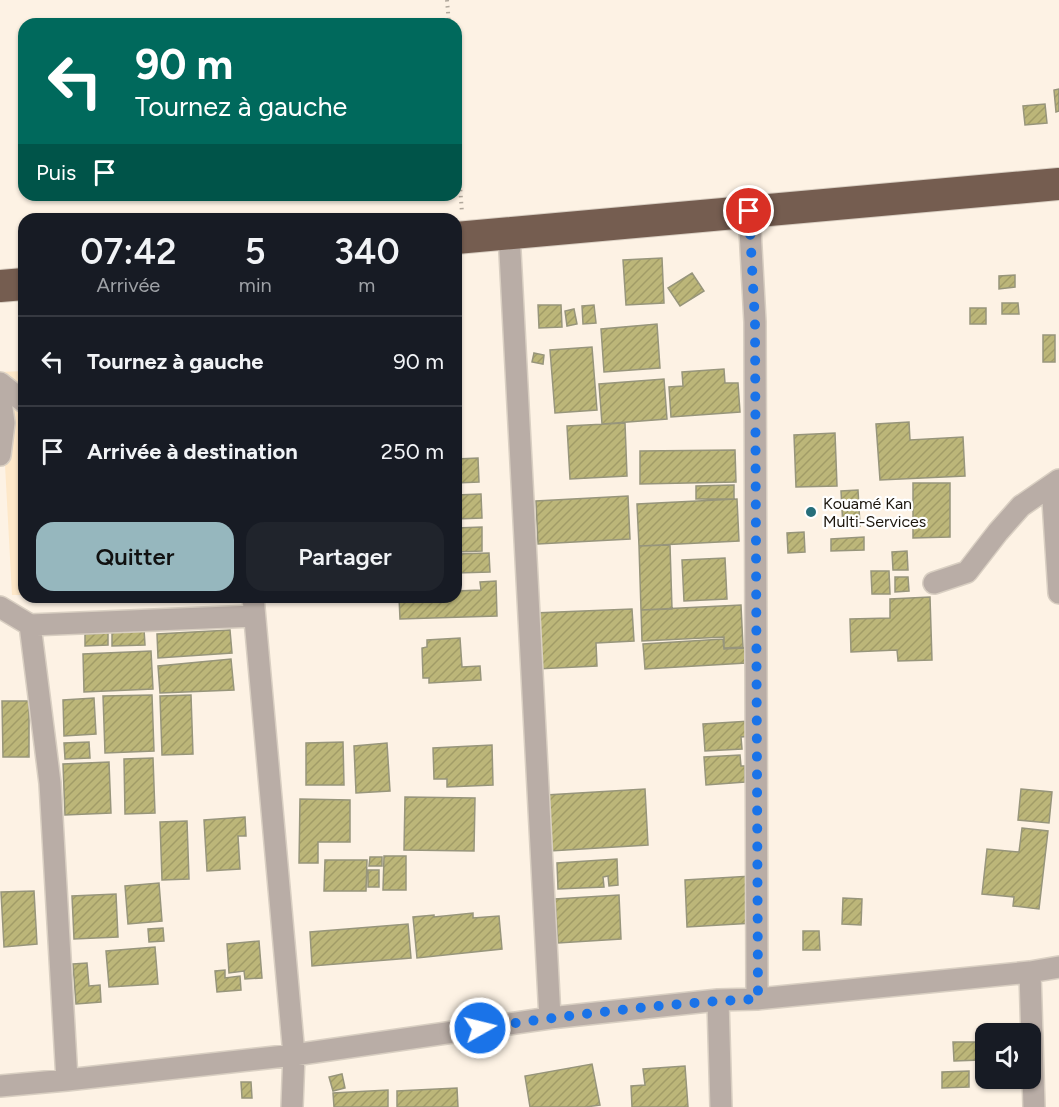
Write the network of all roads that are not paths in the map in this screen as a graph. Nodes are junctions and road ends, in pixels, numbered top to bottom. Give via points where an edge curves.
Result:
1 (1059, 184) edge
2 (749, 211) junction
3 (509, 233) junction
4 (462, 237) edge
5 (18, 284) edge
6 (0, 286) edge
7 (0, 383) edge
8 (0, 394) edge
9 (18, 397) edge
10 (0, 454) edge
11 (1056, 483) edge
12 (934, 583) dead end
13 (1059, 593) edge
14 (254, 606) edge
15 (0, 607) edge
16 (30, 625) junction
17 (1059, 968) edge
18 (1030, 972) junction
19 (758, 999) junction
20 (718, 1000) junction
21 (549, 1018) junction
22 (294, 1055) junction
23 (67, 1080) junction
24 (0, 1086) edge
25 (292, 1107) edge
26 (722, 1107) edge
27 (1034, 1107) edge

1 - 2 highway
2 - 3 highway
2 - 19 street via 755,322
3 - 4 highway
3 - 21 street
5 - 6 highway
7 - 9 street
8 - 10 street via 4,423
11 - 12 street via 1021,506 967,572
11 - 13 street
14 - 16 street
14 - 22 street
15 - 16 street
16 - 23 street via 50,783
17 - 18 street
18 - 19 street
18 - 27 street
19 - 20 street
20 - 21 street
20 - 26 street
21 - 22 street
22 - 23 street
22 - 25 street
23 - 24 street

